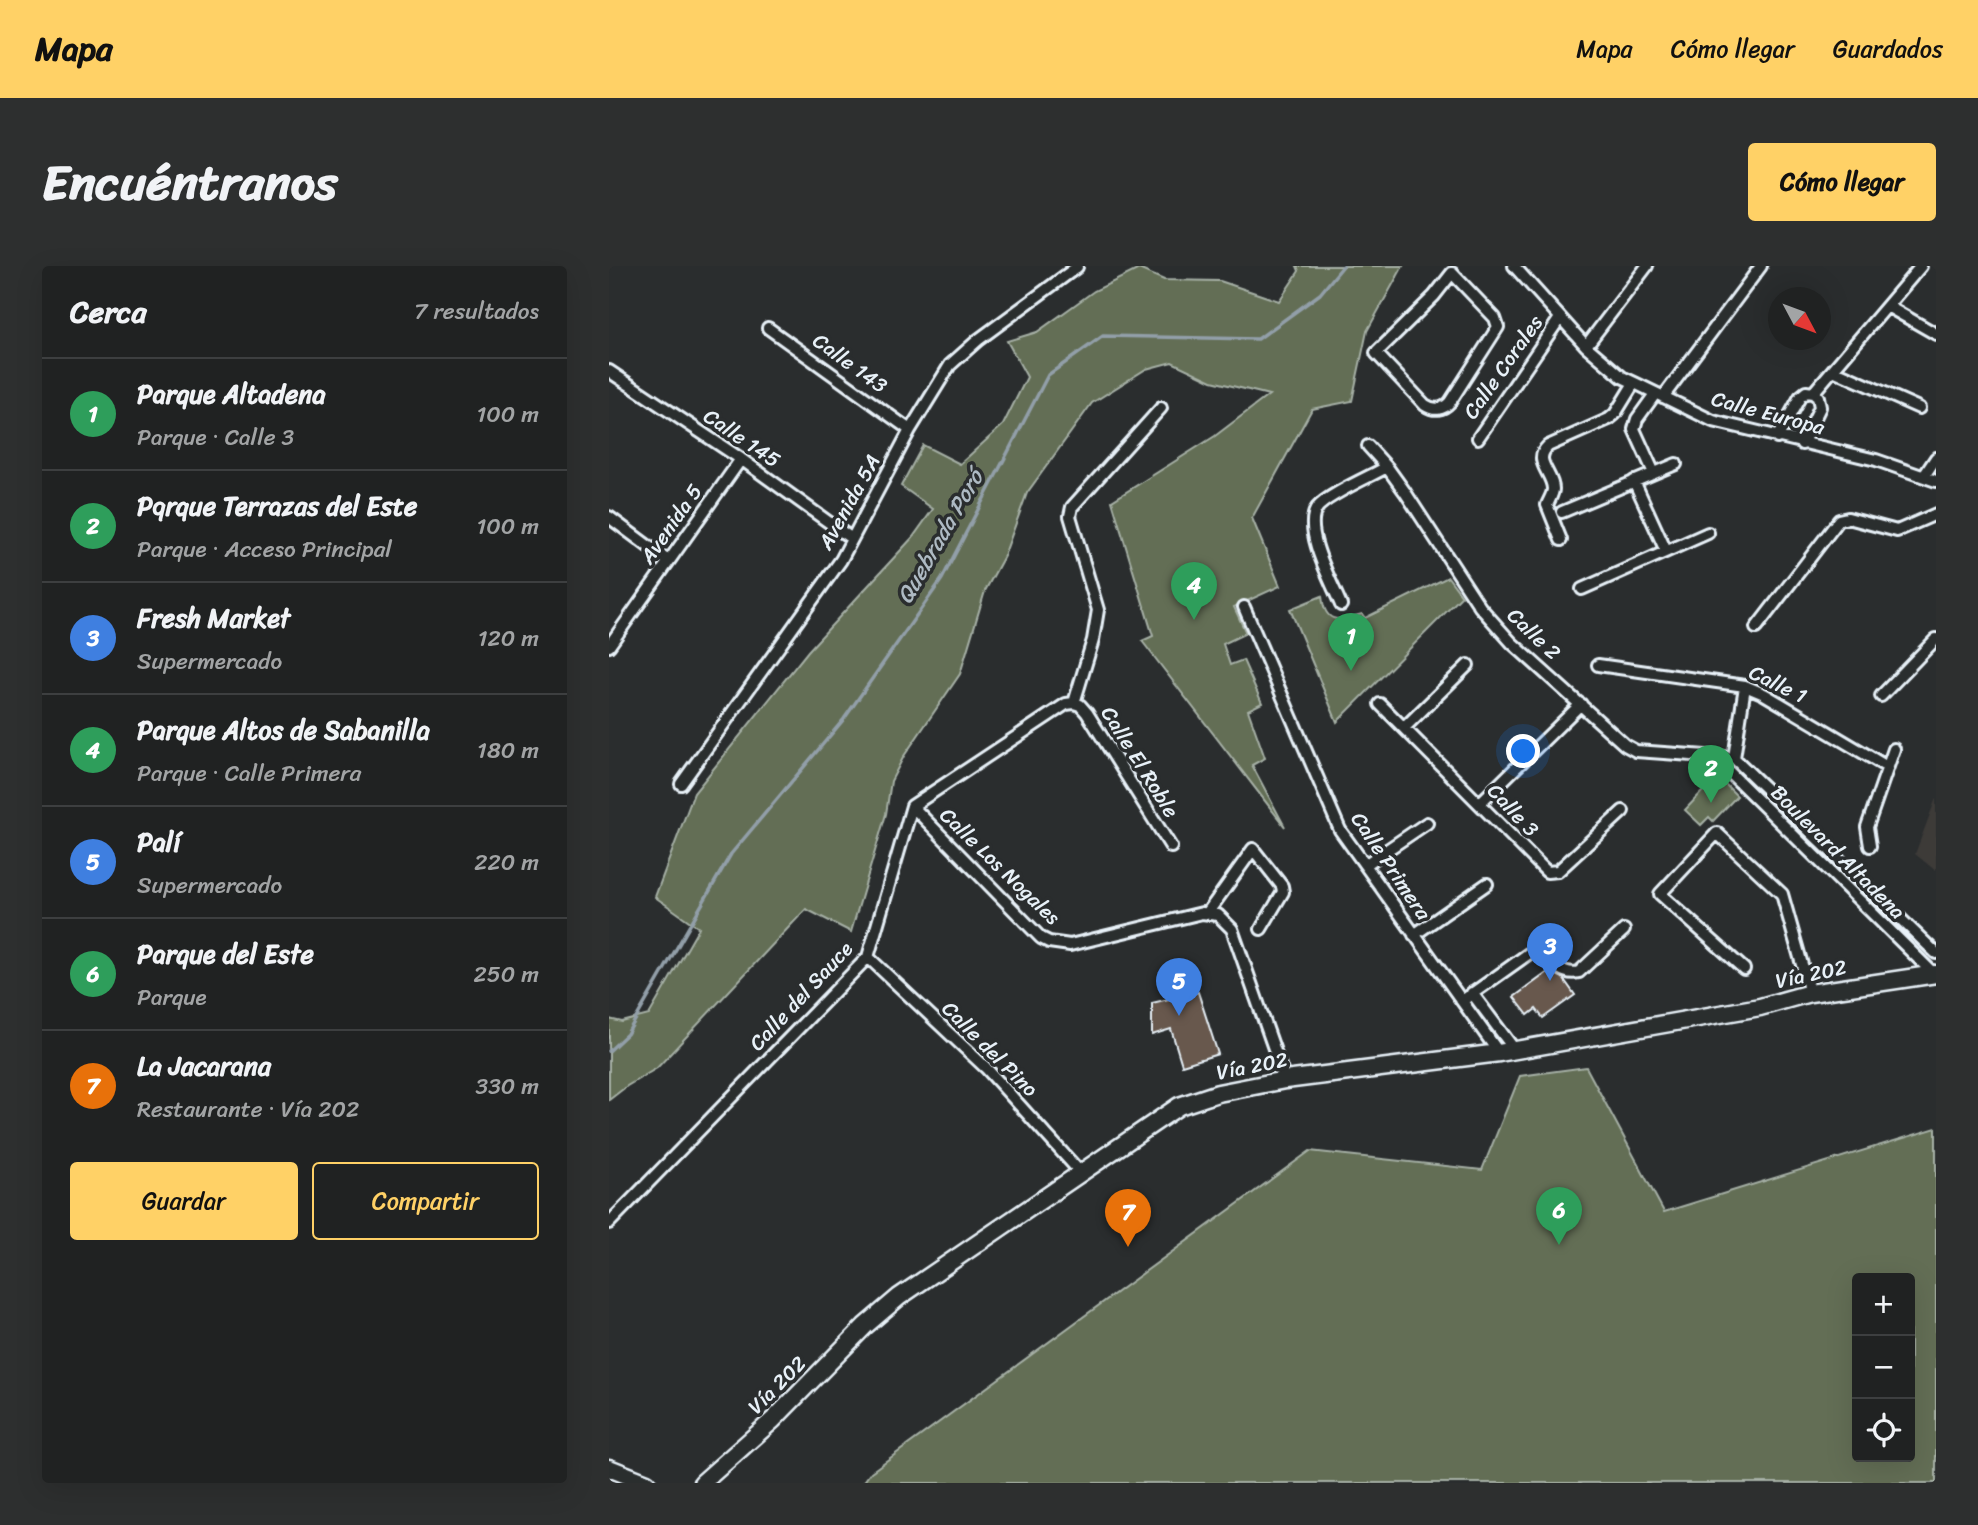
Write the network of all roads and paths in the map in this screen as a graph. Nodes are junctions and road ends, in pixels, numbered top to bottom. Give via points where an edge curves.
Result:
1 (1514, 266) edge
2 (1647, 266) edge
3 (1761, 266) edge
4 (1921, 266) edge
5 (1077, 267) edge
6 (1453, 269) edge
7 (1887, 306) junction
8 (1560, 318) junction
9 (768, 328) dead end
10 (1936, 334) edge
11 (1586, 346) junction
12 (609, 370) edge
13 (1833, 370) junction
14 (1634, 383) junction
15 (1813, 393) junction
16 (1659, 395) junction
17 (1161, 408) dead end
18 (1919, 408) dead end
19 (910, 430) junction
20 (1478, 438) dead end
21 (1777, 438) junction
22 (1802, 444) junction
23 (1368, 446) dead end
24 (1936, 458) edge
25 (741, 459) junction
26 (1677, 464) dead end
27 (1387, 467) junction
28 (1654, 473) junction
29 (1924, 476) junction
30 (1634, 481) junction
31 (1936, 481) edge
32 (1562, 512) dead end
33 (1936, 514) edge
34 (609, 517) edge
35 (1708, 533) dead end
36 (852, 538) junction
37 (1561, 540) dead end
38 (1666, 551) junction
39 (668, 561) junction
40 (1581, 589) dead end
41 (1341, 605) dead end
42 (1244, 607) dead end
43 (1756, 628) dead end
44 (1936, 639) edge
45 (609, 646) edge
46 (1468, 665) dead end
47 (1598, 665) dead end
48 (1745, 686) junction
49 (1881, 696) dead end
50 (1074, 703) junction
51 (1380, 704) dead end
52 (1581, 704) junction
53 (1405, 727) junction
54 (1894, 749) dead end
55 (1714, 758) junction
56 (1734, 758) junction
57 (1887, 767) junction
58 (681, 784) dead end
59 (1480, 803) junction
60 (912, 807) junction
61 (1623, 811) dead end
62 (1427, 823) dead end
63 (1811, 832) junction
64 (1801, 843) junction
65 (1171, 846) dead end
66 (1870, 846) dead end
67 (1365, 865) junction
68 (1487, 884) dead end
69 (1886, 905) junction
70 (1208, 912) junction
71 (1875, 916) junction
72 (1261, 929) dead end
73 (1624, 930) dead end
74 (1414, 935) junction
75 (1936, 953) edge
76 (867, 957) junction
77 (1744, 969) dead end
78 (1935, 974) edge
79 (1472, 993) junction
80 (1810, 993) junction
81 (1462, 1001) junction
82 (1507, 1051) junction
83 (1285, 1080) junction
84 (1080, 1172) junction
85 (609, 1223) edge
86 (609, 1468) edge
87 (647, 1483) edge
88 (702, 1483) edge

1 - 8 street, Calle Europa
2 - 11 street
3 - 16 street
4 - 7 street
5 - 19 street, Avenida 5A via 950,365
6 - 6 street via 1434,296 1376,353 1425,405 1435,409 1450,402 1498,327
7 - 10 street
7 - 13 street
8 - 11 street, Calle Europa
8 - 20 street, Calle Corales
9 - 19 street, Calle 143
11 - 14 street, Calle Europa
12 - 25 street, Calle 145
13 - 15 street
13 - 18 street
14 - 16 street, Calle Europa
14 - 37 street via 1609,419 1548,446 1542,454 1553,486 1547,505
15 - 21 street via 1800,397
15 - 22 street via 1820,407
16 - 21 street, Calle Europa via 1713,421
16 - 28 street via 1637,419 1634,429
17 - 50 street via 1072,507 1070,516 1098,610
19 - 36 street, Avenida 5A
21 - 22 street, Calle Europa
22 - 29 street, Calle Europa
23 - 27 street, Calle 2
24 - 29 street
25 - 36 street, Calle 145
25 - 39 street, Avenida 5
26 - 28 street
27 - 41 street via 1324,501 1312,519 1313,534
27 - 52 street, Calle 2 via 1480,607 1512,643
28 - 30 street
29 - 31 street, Calle Europa
30 - 32 street
30 - 38 street
33 - 43 street via 1897,531 1848,517 1839,520
34 - 39 street
35 - 38 street
36 - 58 street, Avenida 5A via 841,560
38 - 40 street
39 - 45 street, Avenida 5
42 - 67 street, Calle Primera via 1340,830
44 - 49 street
46 - 53 street
47 - 48 street, Calle 1
48 - 56 street
48 - 57 street, Calle 1
50 - 60 street
50 - 65 street, Calle El Roble via 1087,713
51 - 53 street, Calle 3
52 - 55 street, Calle 2 via 1636,751
52 - 59 street
53 - 59 street, Calle 3
54 - 57 street
55 - 56 street, Calle 2
55 - 64 street, Boulevard Altadena
56 - 63 street, Boulevard Altadena
57 - 66 street via 1867,827
59 - 61 street, Calle 3 via 1541,868 1553,873
60 - 70 street, Calle Los Nogales via 1049,942 1070,945
60 - 76 street, Calle del Sauce
62 - 67 street
63 - 64 street
63 - 69 street, Boulevard Altadena
64 - 71 street, Boulevard Altadena
67 - 74 street, Calle Primera
68 - 74 street
69 - 71 street
69 - 75 street, Boulevard Altadena
70 - 72 street via 1253,849 1283,892
70 - 83 street via 1218,915 1231,929
71 - 78 street, Boulevard Altadena
73 - 79 street via 1580,972 1561,970 1538,947
74 - 81 street, Calle Primera
76 - 84 street, Calle del Pino via 986,1068
76 - 85 street, Calle del Sauce
77 - 80 street via 1660,894 1717,834 1782,894
78 - 80 main road, Vía 202
79 - 81 street
79 - 82 street
80 - 82 main road, Vía 202 via 1761,1007
81 - 82 street, Calle Primera
82 - 83 main road, Vía 202
83 - 84 main road, Vía 202 via 1179,1106
84 - 88 main road, Vía 202 via 899,1297
86 - 87 main road

